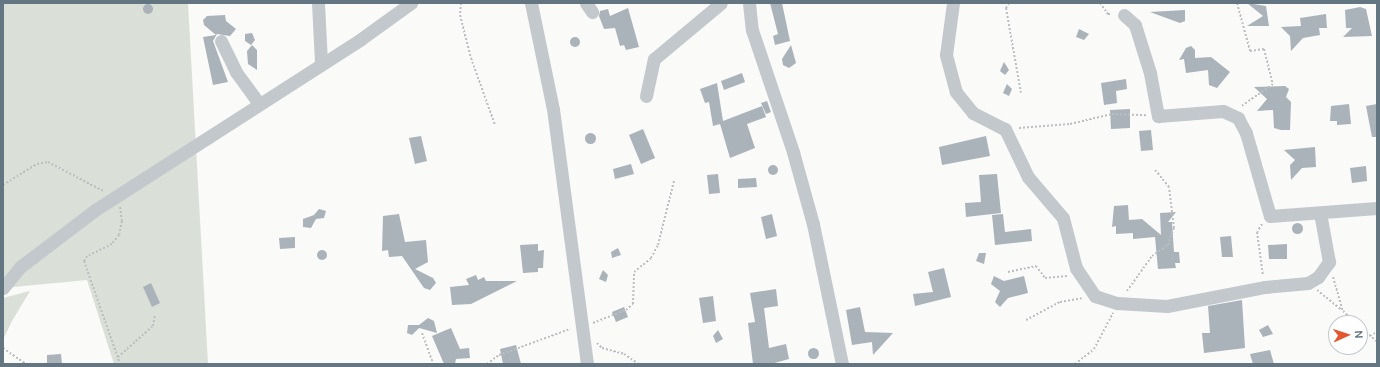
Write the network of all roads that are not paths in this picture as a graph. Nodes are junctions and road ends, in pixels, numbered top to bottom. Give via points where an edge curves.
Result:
1 (318, 3) edge
2 (411, 3) edge
3 (531, 3) edge
4 (721, 3) edge
5 (749, 3) edge
6 (953, 3) edge
7 (1124, 15) road end
8 (221, 41) dead end
9 (321, 63) junction
10 (646, 96) dead end
11 (259, 104) junction
12 (1377, 208) edge
13 (1320, 213) junction
14 (3, 288) edge
15 (587, 364) edge
16 (842, 364) edge

1 - 9 street
2 - 9 street
3 - 15 street via 553,109
4 - 10 street via 654,59
5 - 16 street via 752,30 814,224
6 - 13 street via 946,55 956,92 973,113 1006,129 1028,177 1063,218 1076,268 1095,296 1117,303 1145,306 1181,305 1264,287 1308,283 1318,277 1329,262
7 - 13 street via 1135,25 1150,73 1158,116 1233,113 1246,133 1270,216
8 - 11 street via 236,72
9 - 11 street
11 - 14 street via 52,242 20,268
12 - 13 street

